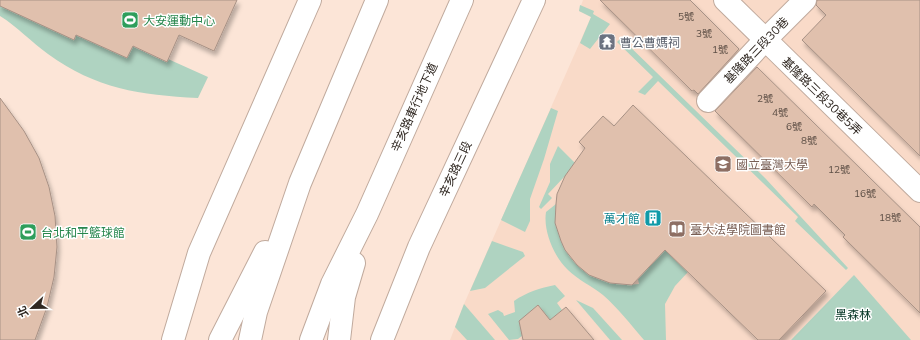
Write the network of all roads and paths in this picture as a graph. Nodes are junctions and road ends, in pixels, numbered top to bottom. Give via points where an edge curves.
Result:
1 (310, 0) edge
2 (377, 0) edge
3 (462, 0) edge
4 (534, 0) edge
5 (725, 0) edge
6 (805, 0) edge
7 (765, 40) junction
8 (708, 101) dead end
9 (300, 183) junction
10 (920, 191) edge
11 (367, 214) junction
12 (173, 340) edge
13 (220, 340) edge
14 (250, 340) edge
15 (311, 340) edge
16 (339, 340) edge
17 (382, 340) edge

1 - 12 main road via 199,253
2 - 9 main road
3 - 11 main road, 辛亥路車行地下道
4 - 17 main road, 辛亥路三段 via 420,247
5 - 7 main road, 基隆路三段30巷5弄
6 - 7 main road, 基隆路三段30巷
7 - 8 main road, 基隆路三段30巷
7 - 10 main road, 基隆路三段30巷5弄
9 - 13 main road
9 - 14 main road via 256,312
11 - 15 main road via 332,284
11 - 16 main road via 344,297

